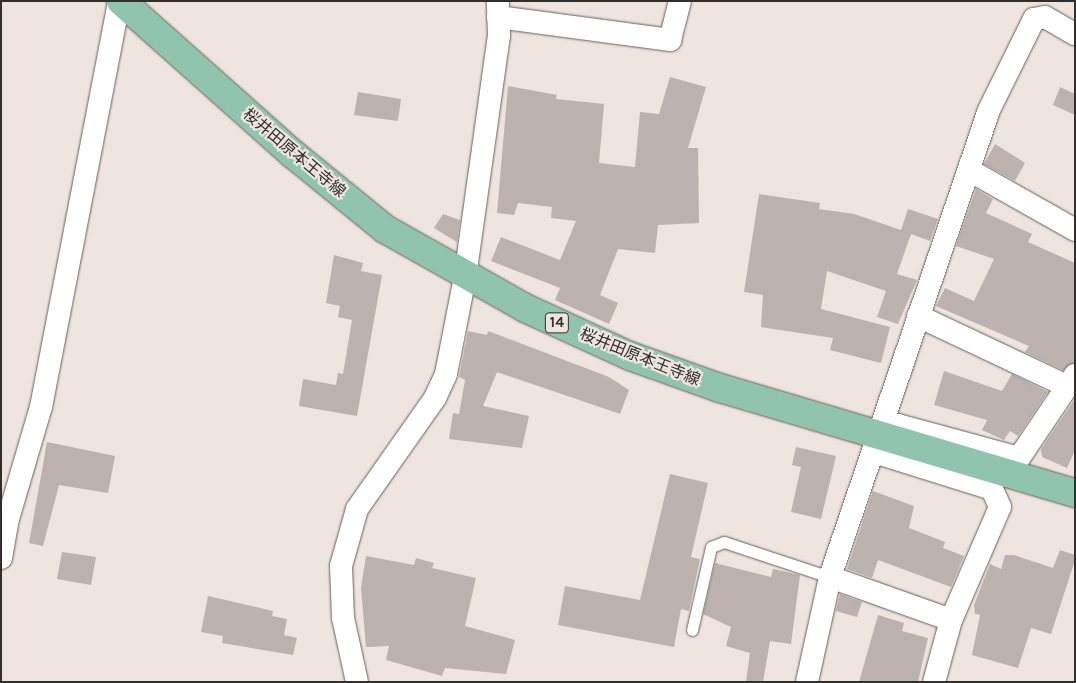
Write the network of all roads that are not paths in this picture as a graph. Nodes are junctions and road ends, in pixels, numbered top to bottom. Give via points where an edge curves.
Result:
1 (120, 1) edge
2 (680, 1) edge
3 (498, 9) edge
4 (1075, 34) edge
5 (969, 170) junction
6 (1075, 230) edge
7 (465, 277) junction
8 (918, 316) junction
9 (1071, 381) edge
10 (877, 443) junction
11 (1075, 493) edge
12 (1, 558) edge
13 (830, 577) junction
14 (951, 620) junction
15 (692, 630) dead end
16 (358, 682) edge
17 (808, 682) edge
18 (934, 682) edge

1 - 7 main road, 桜井田原本王寺線 / 14 via 293,154 385,229
1 - 12 street via 41,407 8,519
2 - 3 street via 670,40
3 - 7 street
4 - 5 street via 1045,17 1034,19 988,112
5 - 6 street
5 - 8 street
7 - 10 main road, 桜井田原本王寺線 / 14 via 630,356
7 - 16 street via 446,374 435,398 357,509 341,566 343,618
8 - 9 street
8 - 10 street
9 - 10 street via 1019,458 898,425
10 - 11 main road, 桜井田原本王寺線 / 14
10 - 13 street
10 - 14 street via 992,489 1000,507
13 - 14 street
13 - 15 lane via 724,542 711,547
13 - 17 street
14 - 18 street

